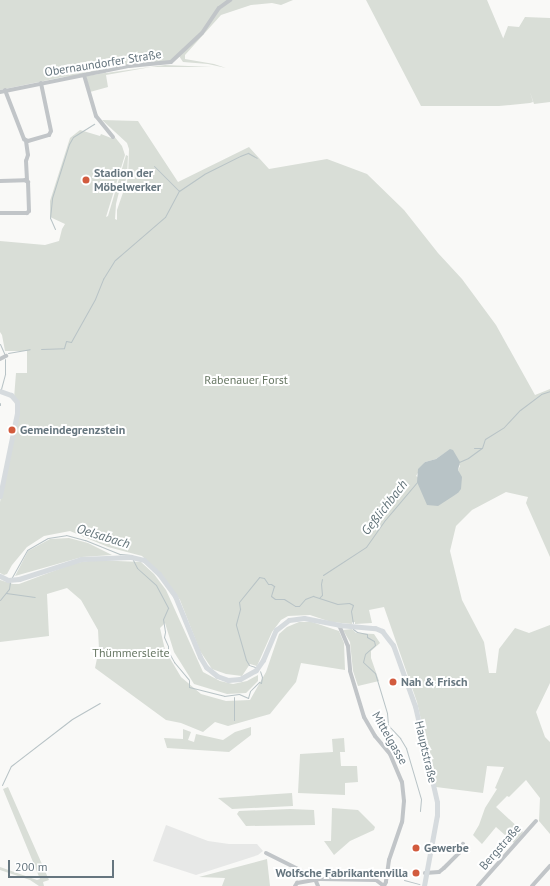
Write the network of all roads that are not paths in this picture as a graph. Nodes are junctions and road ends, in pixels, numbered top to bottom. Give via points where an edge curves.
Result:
1 (230, 0) edge
2 (84, 75) junction
3 (41, 83) junction
4 (5, 90) junction
5 (0, 92) edge
6 (113, 137) dead end
7 (26, 141) junction
8 (27, 180) dead end
9 (0, 181) edge
10 (0, 213) edge
11 (1, 391) edge
12 (0, 496) edge
13 (0, 576) edge
14 (339, 626) junction
15 (536, 821) dead end
16 (463, 844) dead end
17 (266, 853) dead end
18 (550, 866) edge
19 (425, 873) junction
20 (315, 879) junction
21 (295, 886) edge
22 (318, 886) edge
23 (384, 886) edge
24 (424, 886) edge
25 (478, 886) edge
26 (532, 886) edge

1 - 2 street, Obernaundorfer Straße via 219,8 202,33 171,62 129,66
2 - 3 street, Obernaundorfer Straße
2 - 6 street via 96,116
3 - 4 street, Obernaundorfer Straße
3 - 7 street via 51,131 49,135
4 - 5 street, Obernaundorfer Straße
4 - 7 street
7 - 8 street
9 - 10 street via 28,182 29,211 27,214
11 - 12 main road via 11,395 17,402 17,413
13 - 14 main road via 19,580 81,559 133,557 144,560 175,596 206,667 217,676 228,680 240,679 258,669 270,640 284,622 304,618
14 - 19 main road, Hauptstraße via 376,628 386,635 400,660 415,706 436,796 437,814
14 - 23 street, Mittelgasse via 348,646 350,671 364,717 390,754 402,782 402,822 389,860
15 - 25 street, Bergstraße
16 - 19 street via 459,853 439,872
17 - 20 street
18 - 26 street
19 - 24 main road, Hauptstraße
20 - 21 street via 297,883
20 - 22 street
20 - 23 street via 362,879 377,881

